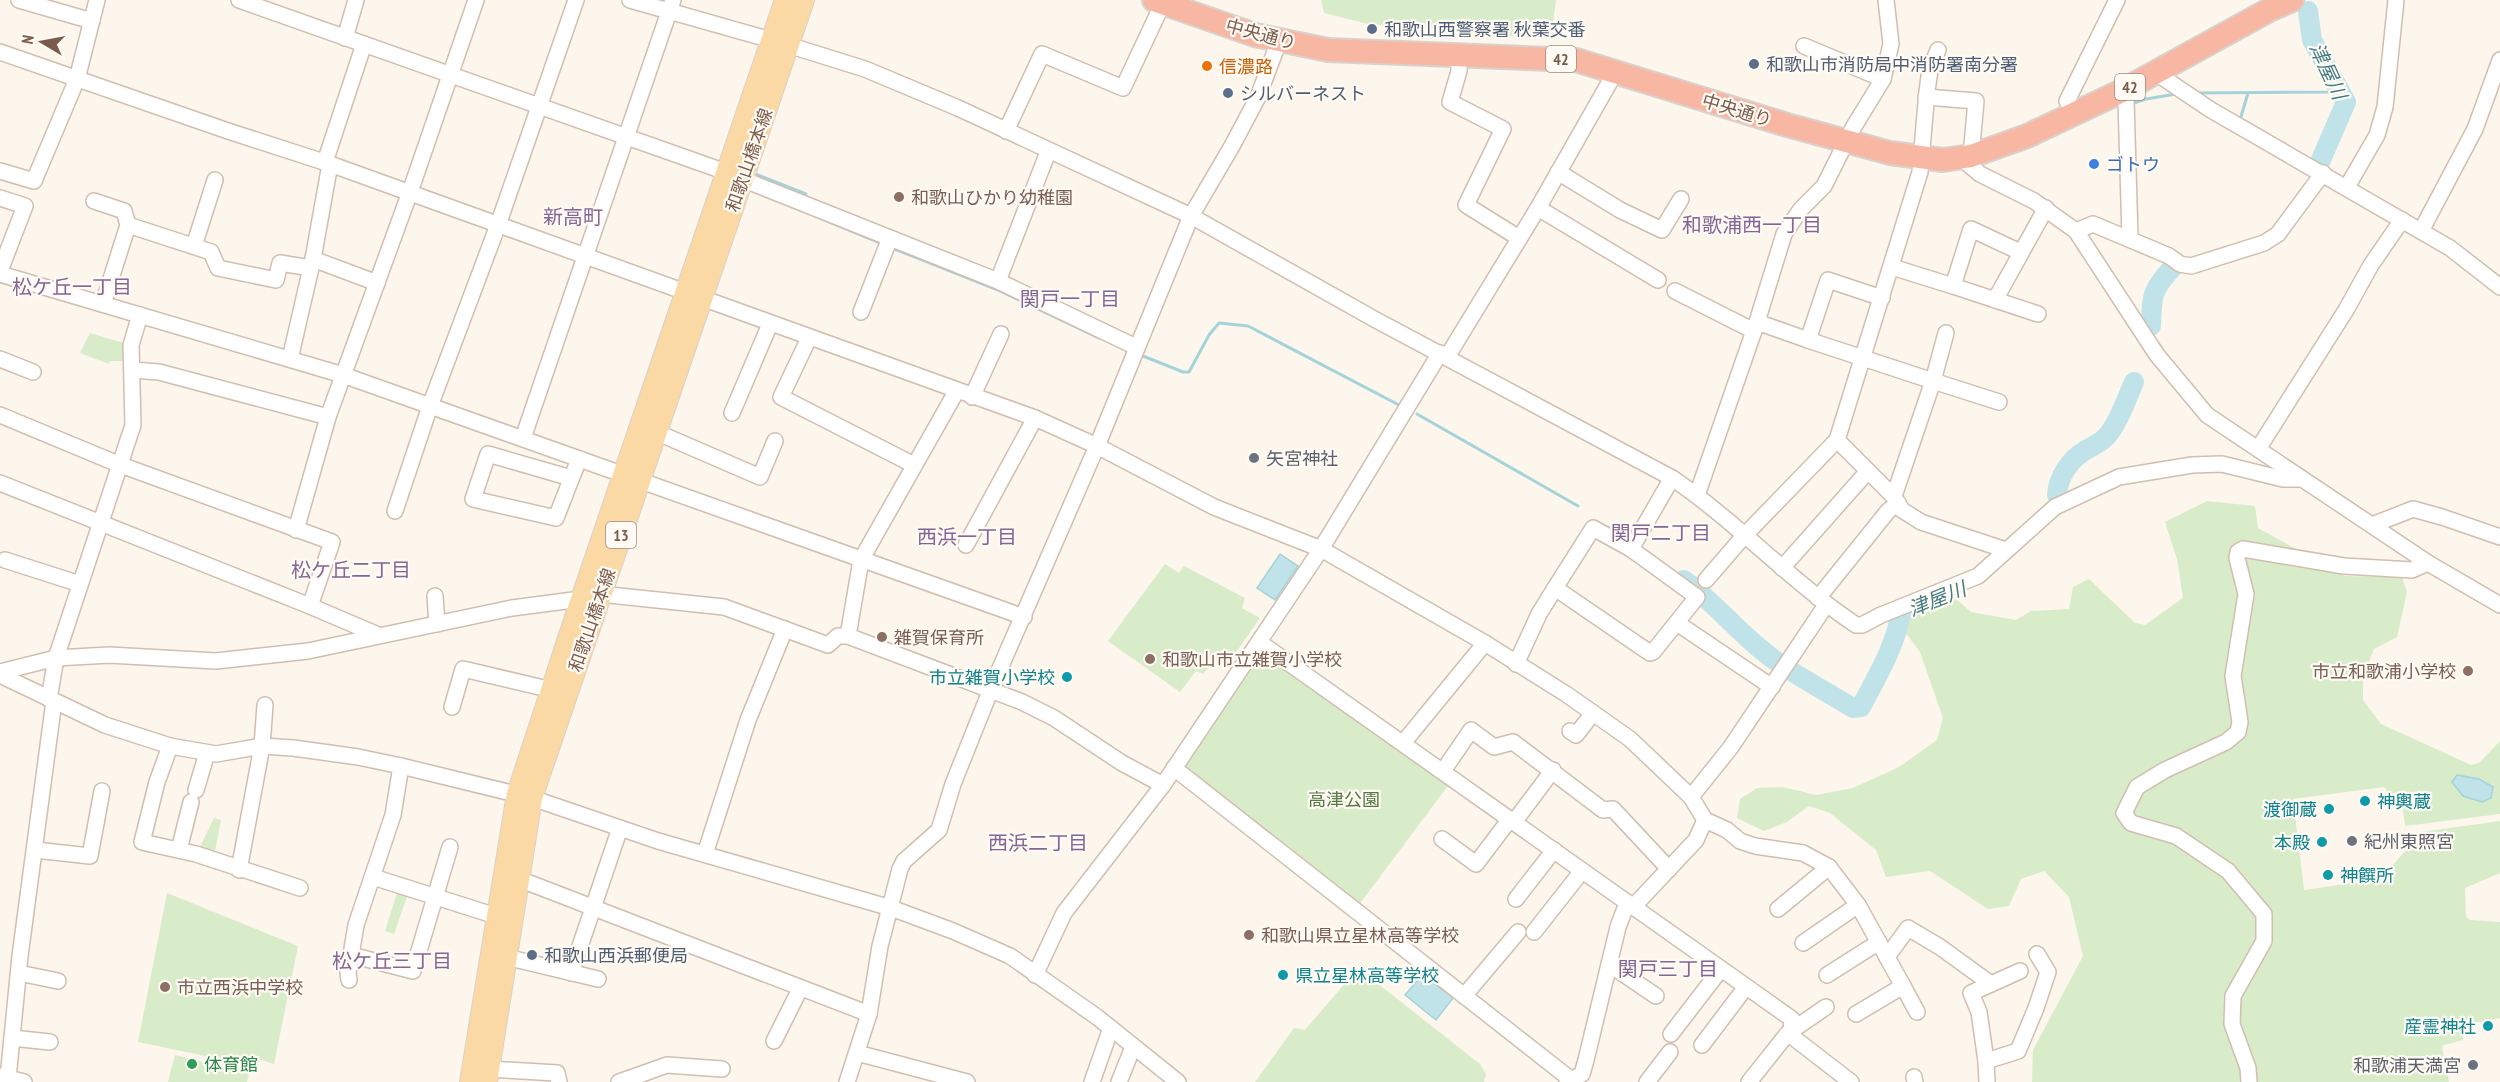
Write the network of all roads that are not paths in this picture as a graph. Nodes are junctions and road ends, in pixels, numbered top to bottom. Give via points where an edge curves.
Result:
1 (19, 0) edge
2 (97, 0) edge
3 (239, 0) edge
4 (356, 0) edge
5 (476, 0) edge
6 (576, 0) edge
7 (630, 0) edge
8 (785, 0) edge
9 (804, 0) edge
10 (1886, 0) edge
11 (2117, 0) edge
12 (2292, 0) edge
13 (2396, 0) edge
14 (1159, 2) edge
15 (671, 5) edge
16 (92, 21) junction
17 (345, 38) junction
18 (1279, 41) junction
19 (780, 42) junction
20 (364, 44) junction
21 (1804, 46) dead end
22 (1938, 50) dead end
23 (0, 52) edge
24 (1458, 55) junction
25 (2500, 60) edge
26 (1616, 71) junction
27 (2156, 74) junction
28 (451, 75) junction
29 (77, 79) junction
30 (1882, 79) junction
31 (2121, 91) junction
32 (1926, 97) junction
33 (539, 106) junction
34 (2073, 113) junction
35 (1006, 131) junction
36 (626, 136) junction
37 (1846, 141) junction
38 (1048, 152) junction
39 (1966, 157) junction
40 (1922, 158) junction
41 (328, 163) junction
42 (0, 171) edge
43 (1558, 172) junction
44 (2323, 173) junction
45 (734, 176) junction
46 (215, 180) dead end
47 (2347, 187) junction
48 (410, 192) junction
49 (0, 198) edge
50 (1681, 199) dead end
51 (94, 201) dead end
52 (1538, 208) junction
53 (2046, 208) junction
54 (1191, 216) junction
55 (2402, 220) junction
56 (128, 225) junction
57 (498, 225) junction
58 (2076, 231) junction
59 (2421, 231) junction
60 (890, 237) junction
61 (1519, 238) junction
62 (2130, 238) junction
63 (194, 246) junction
64 (2020, 252) junction
65 (585, 256) junction
66 (312, 264) junction
67 (1892, 267) junction
68 (0, 272) edge
69 (1658, 280) dead end
70 (998, 281) junction
71 (377, 283) junction
72 (1953, 286) junction
73 (2500, 287) edge
74 (1675, 291) dead end
75 (693, 296) junction
76 (1882, 298) junction
77 (1995, 300) junction
78 (103, 304) junction
79 (861, 312) dead end
80 (2038, 314) dead end
81 (140, 315) junction
82 (770, 324) junction
83 (1756, 326) junction
84 (1946, 333) dead end
85 (1001, 334) dead end
86 (809, 338) junction
87 (1808, 340) junction
88 (1136, 347) junction
89 (1443, 355) junction
90 (1863, 358) junction
91 (0, 359) edge
92 (290, 359) junction
93 (133, 370) junction
94 (33, 372) dead end
95 (343, 375) junction
96 (1933, 381) junction
97 (956, 392) junction
98 (972, 397) junction
99 (1999, 402) dead end
100 (430, 406) junction
101 (732, 412) dead end
102 (0, 415) edge
103 (328, 417) junction
104 (1035, 418) junction
105 (656, 432) junction
106 (523, 438) junction
107 (1837, 440) junction
108 (775, 441) dead end
109 (1097, 446) junction
110 (2258, 449) junction
111 (579, 459) junction
112 (118, 464) junction
113 (914, 465) junction
114 (1868, 471) junction
115 (571, 477) junction
116 (632, 478) junction
117 (1672, 478) junction
118 (2302, 479) junction
119 (0, 483) edge
120 (1698, 495) junction
121 (1896, 500) junction
122 (395, 511) dead end
123 (99, 523) junction
124 (2372, 525) junction
125 (296, 530) junction
126 (1743, 536) junction
127 (2500, 537) edge
128 (966, 545) dead end
129 (1321, 549) junction
130 (1631, 549) junction
131 (2006, 550) junction
132 (5, 560) dead end
133 (861, 560) junction
134 (2428, 563) junction
135 (1782, 568) junction
136 (1706, 580) dead end
137 (80, 584) junction
138 (1555, 588) junction
139 (600, 594) junction
140 (435, 596) dead end
141 (581, 599) junction
142 (1822, 602) junction
143 (2500, 605) edge
144 (310, 606) junction
145 (1024, 616) junction
146 (1677, 623) junction
147 (437, 624) junction
148 (785, 629) junction
149 (378, 635) junction
150 (848, 636) junction
151 (1259, 642) junction
152 (1485, 643) junction
153 (56, 658) junction
154 (1516, 664) junction
155 (0, 673) edge
156 (1772, 687) junction
157 (991, 689) junction
158 (552, 690) junction
159 (51, 700) junction
160 (265, 705) dead end
161 (452, 707) dead end
162 (1593, 713) junction
163 (1570, 731) dead end
164 (1403, 743) junction
165 (170, 746) junction
166 (262, 746) junction
167 (207, 753) junction
168 (401, 766) junction
169 (1174, 768) junction
170 (1443, 771) junction
171 (1553, 771) junction
172 (1163, 786) junction
173 (102, 791) dead end
174 (525, 796) junction
175 (1691, 797) junction
176 (1512, 820) junction
177 (1705, 820) junction
178 (621, 828) junction
179 (1442, 839) dead end
180 (450, 847) dead end
181 (35, 850) junction
182 (179, 850) junction
183 (1554, 850) junction
184 (705, 854) junction
185 (1829, 867) junction
186 (1669, 869) junction
187 (239, 870) junction
188 (1582, 871) junction
189 (373, 877) junction
190 (519, 879) junction
191 (300, 888) dead end
192 (436, 897) junction
193 (1516, 899) dead end
194 (1630, 905) junction
195 (1858, 905) junction
196 (594, 907) junction
197 (891, 908) junction
198 (1778, 909) dead end
199 (496, 916) junction
200 (1518, 932) dead end
201 (1534, 932) dead end
202 (1879, 942) junction
203 (1803, 944) dead end
204 (2037, 954) dead end
205 (351, 956) junction
206 (506, 957) junction
207 (1887, 957) junction
208 (1610, 964) junction
209 (1721, 969) junction
210 (2020, 971) dead end
211 (571, 972) junction
212 (19, 973) junction
213 (1035, 975) junction
214 (1827, 975) dead end
215 (598, 979) dead end
216 (349, 980) dead end
217 (58, 981) dead end
218 (1991, 984) junction
219 (1904, 986) junction
220 (1746, 987) junction
221 (800, 989) junction
222 (1464, 996) junction
223 (1656, 996) dead end
224 (1826, 1006) dead end
225 (1917, 1012) dead end
226 (869, 1014) junction
227 (1856, 1014) dead end
228 (1111, 1028) junction
229 (1791, 1032) junction
230 (1671, 1034) dead end
231 (12, 1038) junction
232 (774, 1041) dead end
233 (50, 1042) dead end
234 (1702, 1045) dead end
235 (1133, 1047) junction
236 (1670, 1052) dead end
237 (857, 1053) junction
238 (1986, 1061) junction
239 (722, 1069) dead end
240 (488, 1076) edge
241 (4, 1077) edge
242 (1571, 1081) edge
243 (24, 1082) edge
244 (470, 1082) edge
245 (559, 1082) edge
246 (619, 1082) edge
247 (847, 1082) edge
248 (967, 1082) edge
249 (1092, 1082) edge
250 (1119, 1082) edge
251 (1178, 1082) edge
252 (1647, 1082) edge
253 (1749, 1082) edge
254 (1851, 1082) edge
255 (1987, 1082) edge
256 (2249, 1082) edge

1 - 16 street
2 - 16 street
3 - 17 street
4 - 17 street
5 - 28 street
6 - 33 street
7 - 15 street
8 - 19 main road, 和歌山橋本線 / 13
9 - 19 main road, 和歌山橋本線 / 13
10 - 30 street via 1891,44
11 - 34 street via 2067,101
12 - 27 highway, 中央通り / 42
13 - 47 street via 2385,107 2377,135
14 - 18 highway, 中央通り / 42
14 - 35 street via 1123,88 1042,54
15 - 19 street
15 - 36 street
16 - 29 street
17 - 20 street
18 - 24 highway, 中央通り / 42 via 1328,50
18 - 54 street via 1257,98
19 - 35 street via 865,69
19 - 45 main road, 和歌山橋本線 / 13
20 - 28 street
20 - 41 street
21 - 30 street
22 - 32 street
23 - 29 street
24 - 26 highway, 中央通り / 42 via 1576,60
24 - 61 street via 1459,71 1450,102 1503,129 1466,205
25 - 59 street via 2475,129
26 - 37 highway, 中央通り / 42
26 - 43 street
27 - 31 highway, 中央通り / 42
27 - 44 street
28 - 33 street
28 - 48 street
29 - 41 street
29 - 42 street via 34,181
30 - 37 street
31 - 34 highway, 中央通り / 42
31 - 62 street via 2126,100
32 - 39 street via 1976,101
32 - 40 street
33 - 36 street
33 - 57 street
34 - 39 highway, 中央通り / 42 via 2026,136
35 - 38 street
36 - 45 street
36 - 65 street
37 - 40 highway, 中央通り / 42
37 - 83 street via 1824,186 1784,234
38 - 54 street
38 - 70 street
39 - 40 highway, 中央通り / 42
39 - 53 street via 1980,174
40 - 67 street
41 - 48 street
41 - 66 street
43 - 50 street via 1662,230
43 - 52 street
44 - 47 street
44 - 62 street via 2278,234 2264,243 2191,266
45 - 60 street
45 - 75 main road, 和歌山橋本線 / 13
46 - 63 street
47 - 55 street
48 - 57 street
48 - 71 street
49 - 68 street via 25,206
51 - 56 street via 124,211
52 - 61 street
52 - 69 street
53 - 58 street
53 - 64 street
54 - 88 street
54 - 89 street
55 - 59 street
55 - 110 street
56 - 63 street
56 - 78 street
57 - 65 street
57 - 100 street
58 - 62 street via 2093,224
58 - 110 street via 2157,356 2207,415
59 - 73 street
60 - 70 street
60 - 79 street
61 - 89 street
63 - 66 street via 211,252 218,268 276,280 280,263
64 - 72 street via 1971,229
64 - 77 street
65 - 75 street
65 - 106 street
66 - 71 street
66 - 92 street
67 - 72 street
67 - 76 street
68 - 78 street
70 - 88 street
71 - 95 street
72 - 77 street
74 - 83 street
75 - 82 street
75 - 105 main road, 和歌山橋本線 / 13
75 - 116 main road, 和歌山橋本線 / 13
76 - 87 street via 1828,280
76 - 90 street
77 - 80 street
78 - 81 street
81 - 92 street
81 - 93 street via 131,345
82 - 86 street
82 - 101 street
83 - 87 street
83 - 120 street
84 - 96 street
85 - 98 street
86 - 97 street
86 - 113 street via 781,397
87 - 90 street
88 - 109 street
89 - 117 street
89 - 129 street
90 - 96 street
90 - 107 street
91 - 94 street
92 - 95 street
93 - 103 street via 159,372
93 - 112 street via 133,425
95 - 100 street
95 - 103 street
96 - 99 street
96 - 121 street
97 - 98 street
97 - 113 street
98 - 104 street
100 - 106 street
100 - 122 street
102 - 112 street
103 - 125 street
104 - 109 street
104 - 128 street
105 - 108 street via 760,477
105 - 116 main road, 和歌山橋本線 / 13
106 - 111 street
107 - 114 street
107 - 126 street
109 - 129 street via 1214,507
109 - 145 street
110 - 118 street
111 - 115 street
111 - 116 street
112 - 123 street
112 - 125 street
113 - 133 street
114 - 121 street
114 - 135 street
115 - 115 street via 556,518 473,499 488,454
116 - 133 street
116 - 139 main road, 和歌山橋本線 / 13
116 - 141 main road, 和歌山橋本線 / 13
117 - 120 street
117 - 130 street
118 - 124 street
118 - 131 street via 2283,479 2222,464 2119,477 2055,507
119 - 123 street
120 - 126 street
121 - 131 street via 1902,510 1921,522
121 - 142 street
123 - 137 street
123 - 144 street
124 - 127 street via 2413,509
124 - 134 street
125 - 144 street via 332,542
126 - 135 street
126 - 136 street
129 - 151 street
129 - 152 street
130 - 138 street via 1593,528
130 - 146 street via 1697,597
131 - 142 street via 1978,576 1862,625
132 - 137 street
133 - 145 street
133 - 150 street
134 - 143 street
134 - 256 street via 2412,570 2344,566 2243,549 2238,552 2247,594 2233,676 2238,732 2137,787 2124,813 2131,823 2176,836 2228,871 2264,914 2264,941 2234,996 2232,1024
135 - 142 street
137 - 153 street
138 - 146 street via 1650,653
138 - 154 street
139 - 141 street
139 - 148 street via 724,607
139 - 174 main road, 和歌山橋本線 / 13
140 - 147 street
141 - 147 street
141 - 158 main road, 和歌山橋本線 / 13
142 - 156 street
144 - 149 street
145 - 157 street
146 - 156 street
147 - 149 street
148 - 150 street via 828,645 838,636
148 - 184 street via 748,720
149 - 153 street via 308,651 216,661 109,655
150 - 157 street
151 - 164 street
151 - 169 street
152 - 154 street
152 - 164 street
153 - 155 street
153 - 159 street
154 - 162 street
155 - 159 street
156 - 175 street
157 - 172 street via 1054,718
157 - 197 street via 939,830 904,861
158 - 161 street via 463,669
158 - 174 main road, 和歌山橋本線 / 13
159 - 165 street via 105,725
159 - 181 street
160 - 166 street
162 - 163 street via 1576,735
162 - 175 street via 1630,739
164 - 170 street
165 - 167 street
165 - 182 street via 142,842
166 - 167 street
166 - 168 street
166 - 187 street
167 - 182 street
168 - 174 street
168 - 189 street via 393,815
169 - 172 street
169 - 222 street
170 - 171 street via 1471,730 1494,747 1512,742
170 - 176 street
171 - 176 street
171 - 186 street via 1603,810 1613,809
172 - 213 street via 1064,913
173 - 181 street via 90,856
174 - 178 street
174 - 190 main road, 和歌山橋本線 / 13
174 - 199 main road, 和歌山橋本線 / 13
175 - 177 street
176 - 179 street via 1476,864
176 - 183 street
177 - 185 street via 1740,841 1803,853
177 - 186 street via 1696,840
178 - 184 street
178 - 196 street
180 - 192 street
181 - 212 street
182 - 187 street
183 - 188 street
183 - 193 street
184 - 197 street
185 - 195 street
185 - 198 street
186 - 194 street
187 - 191 street
188 - 194 street
188 - 201 street
189 - 192 street
189 - 205 street via 356,925
190 - 196 street
190 - 206 main road, 和歌山橋本線 / 13
192 - 199 street
192 - 205 street via 413,971
194 - 208 street
194 - 209 street
195 - 202 street
195 - 203 street
196 - 211 street
196 - 221 street
197 - 213 street via 1010,956
197 - 226 street via 880,946
199 - 244 main road, 和歌山橋本線 / 13
200 - 222 street
202 - 207 street
202 - 214 street
204 - 238 street via 2048,972 2018,1051
205 - 216 street
206 - 211 street
206 - 240 main road, 和歌山橋本線 / 13
207 - 218 street via 1908,928
207 - 219 street
208 - 223 street
208 - 242 street via 1582,1074
209 - 220 street
209 - 230 street
210 - 218 street
211 - 215 street
212 - 217 street
212 - 231 street
213 - 228 street
218 - 238 street via 1971,993 1979,1012
219 - 225 street
219 - 227 street
220 - 229 street via 1792,1019
220 - 234 street
221 - 226 street
221 - 232 street
222 - 242 street
224 - 229 street
226 - 237 street
228 - 235 street
228 - 249 street
229 - 253 street
229 - 254 street
231 - 233 street
231 - 241 street
235 - 250 street
235 - 251 street
236 - 252 street
237 - 247 street
237 - 248 street
238 - 255 street
239 - 246 street via 667,1065
240 - 245 street via 556,1073
241 - 243 street

